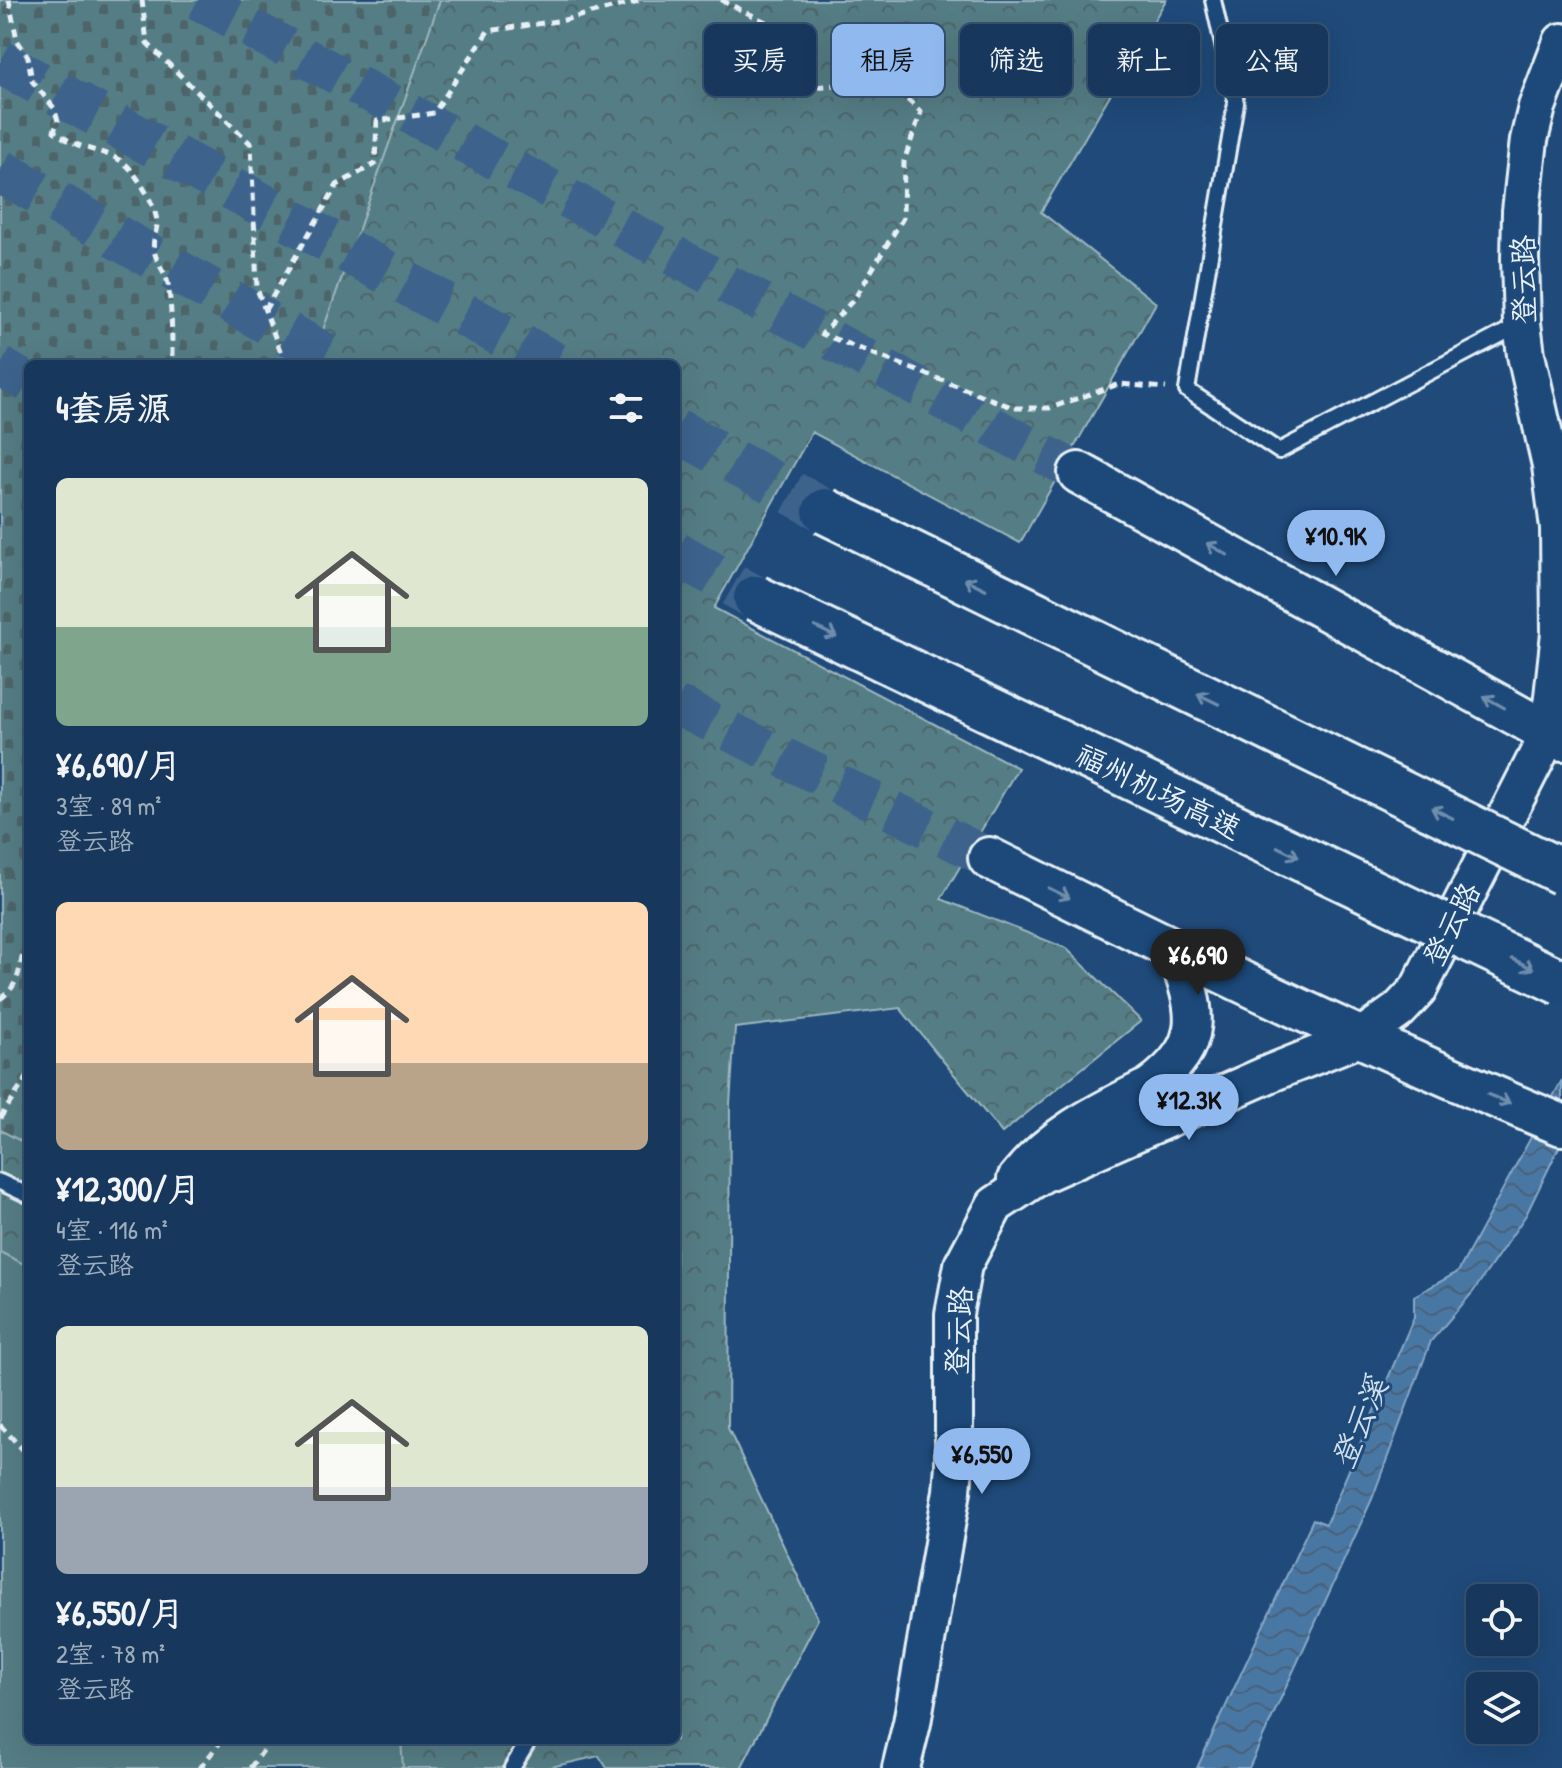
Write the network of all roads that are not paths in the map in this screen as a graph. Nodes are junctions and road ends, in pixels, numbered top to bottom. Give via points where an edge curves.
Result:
1 (1213, 0) edge
2 (1562, 42) edge
3 (1522, 323) junction
4 (1079, 473) tunnel mouth
5 (825, 511) tunnel mouth
6 (756, 598) tunnel mouth
7 (1556, 736) edge
8 (989, 858) tunnel mouth
9 (1562, 872) edge
10 (1175, 951) junction
11 (1562, 983) edge
12 (1361, 1037) junction
13 (1562, 1125) edge
14 (1027, 1165) junction
15 (0, 1182) edge
16 (24, 1193) edge
17 (995, 1205) junction
18 (527, 1744) edge
19 (512, 1768) edge
20 (901, 1768) edge

1 - 3 lane via 1236,103 1187,390 1279,451
2 - 3 street, 登云路 via 1529,140 1521,211
3 - 7 street, 登云路 via 1559,528
7 -> 4 main road
9 -> 5 highway, bridge
6 -> 11 highway, 福州机场高速, bridge
7 - 12 street, 登云路 via 1418,990
8 -> 10 main road
10 - 12 main road
10 - 14 street via 1193,1009 1185,1054 1150,1086 1058,1136
12 -> 13 main road
12 - 14 street, 登云路 via 1262,1062 1094,1128
12 - 17 street, 登云路 via 1042,1174
14 - 17 street
15 - 16 lane
17 - 20 street, 登云路 via 963,1265 957,1290 950,1505
18 - 19 lane

